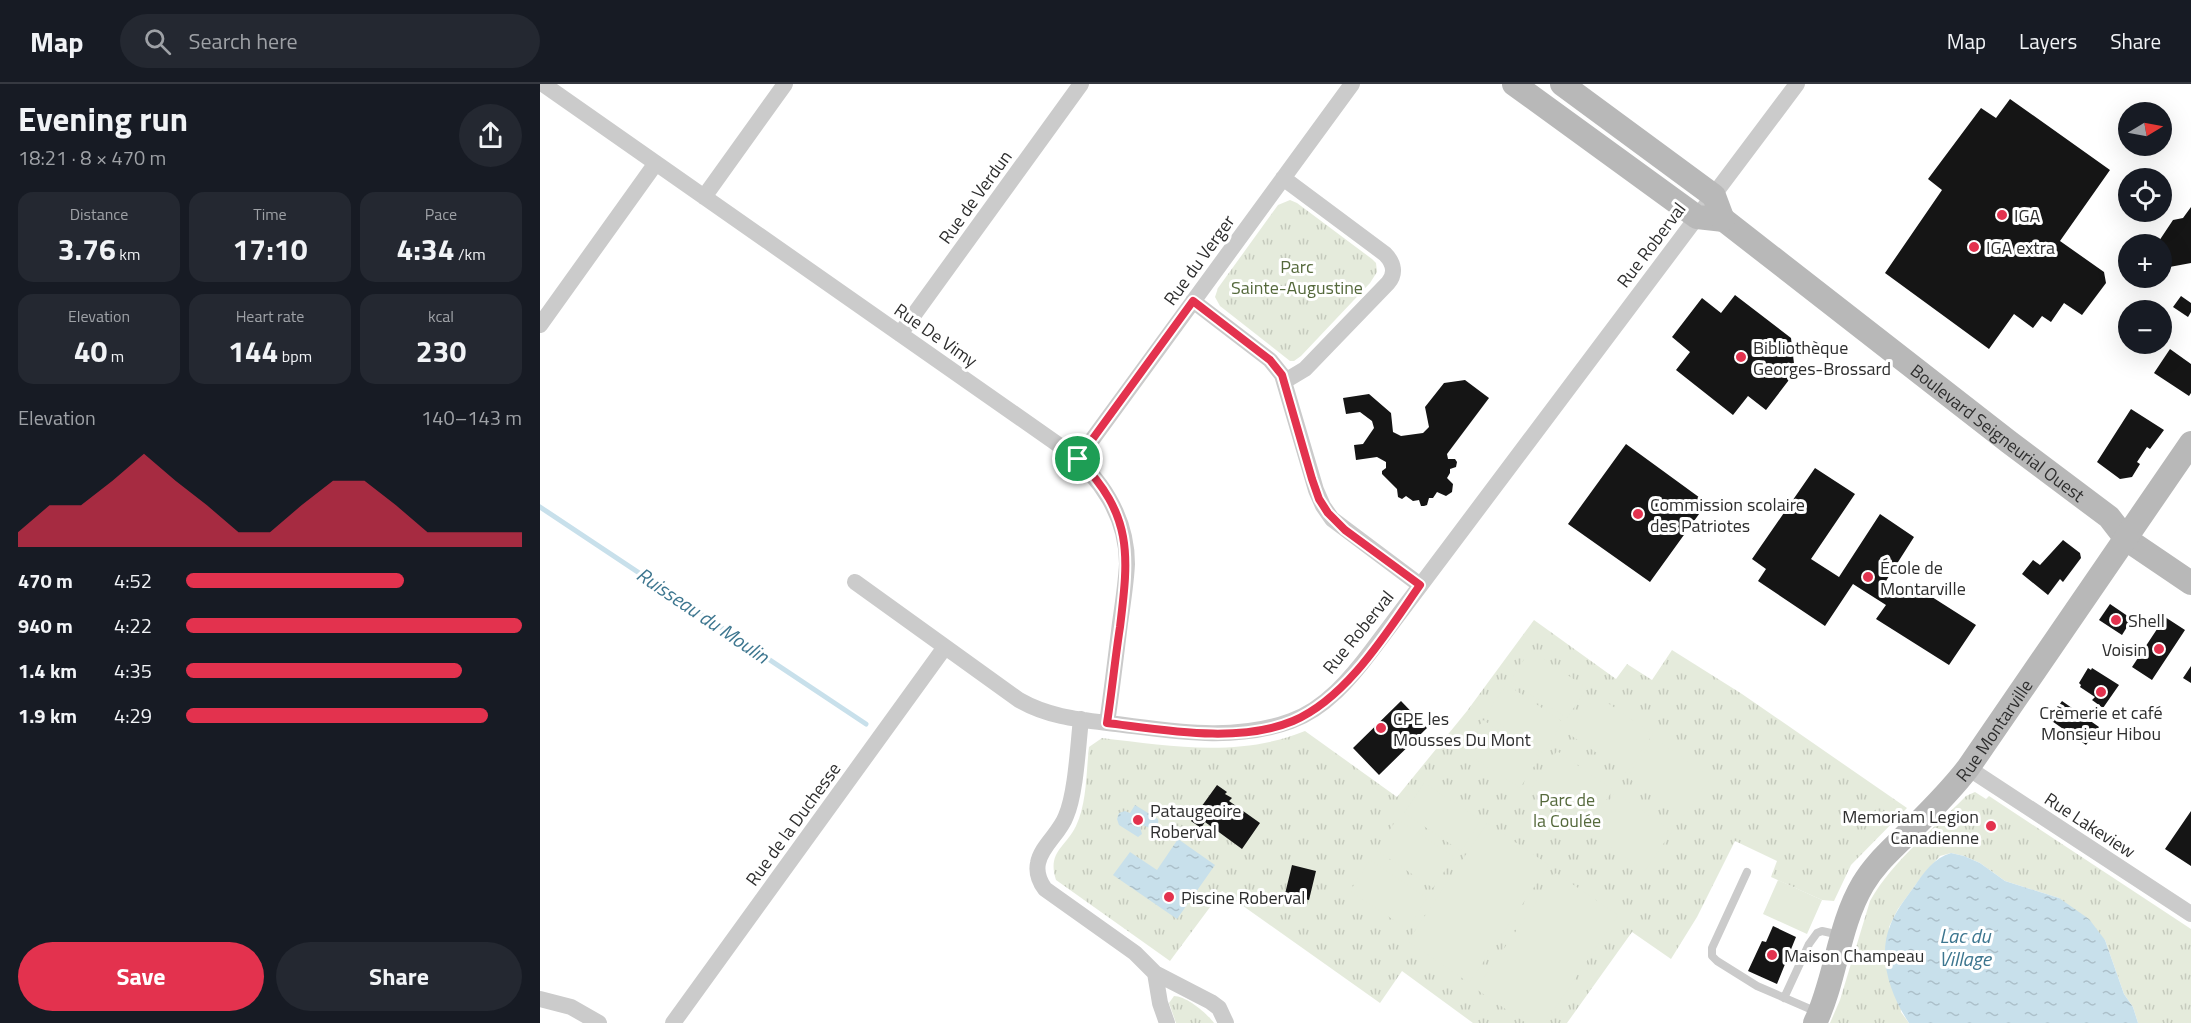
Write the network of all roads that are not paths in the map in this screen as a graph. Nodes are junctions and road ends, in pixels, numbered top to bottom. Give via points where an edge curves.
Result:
1 (543, 84) edge
2 (786, 84) edge
3 (1081, 84) edge
4 (1352, 84) edge
5 (1514, 84) edge
6 (1562, 84) edge
7 (1797, 84) edge
8 (656, 163) junction
9 (1283, 178) junction
10 (1714, 196) junction
11 (704, 197) junction
12 (1697, 217) junction
13 (1723, 220) junction
14 (1193, 301) junction
15 (540, 325) edge
16 (900, 334) junction
17 (1285, 381) junction
18 (2191, 443) edge
19 (1078, 459) junction
20 (2126, 539) junction
21 (855, 582) dead end
22 (2191, 583) edge
23 (1420, 585) junction
24 (945, 647) junction
25 (1081, 719) junction
26 (1107, 723) junction
27 (1968, 768) junction
28 (1747, 872) dead end
29 (2191, 914) edge
30 (1844, 935) junction
31 (1155, 972) junction
32 (1784, 998) junction
33 (540, 999) edge
34 (1817, 1018) edge
35 (599, 1023) edge
36 (673, 1023) edge
37 (1167, 1023) edge
38 (1226, 1023) edge

1 - 8 street, Rue De Vimy
2 - 11 street
3 - 16 street, Rue de Verdun
4 - 9 street, Rue du Verger
5 - 12 street
6 - 10 street
7 - 10 street, Rue Roberval
8 - 11 street, Rue De Vimy
8 - 15 street
9 - 14 street, Rue du Verger
9 - 17 street via 1385,254 1393,269 1388,283 1305,369
10 - 12 street, Rue Roberval
10 - 13 street
11 - 16 street, Rue De Vimy
12 - 13 street
12 - 23 street, Rue Roberval
13 - 20 street, Boulevard Seigneurial Ouest via 2109,517
14 - 17 street via 1270,360
14 - 19 street, Rue du Verger
16 - 19 street, Rue De Vimy
17 - 23 street via 1323,506 1338,525
18 - 20 street, Rue Montarville
19 - 26 street, Rue De Vimy via 1108,496 1126,545
20 - 22 street, Boulevard Seigneurial Ouest
20 - 27 street, Rue Montarville
21 - 24 street, Rue Roberval
23 - 26 street, Rue Roberval via 1358,669 1318,706 1292,721 1208,734
24 - 25 street, Rue Roberval via 1036,710
24 - 36 street, Rue de la Duchesse
25 - 26 street, Rue Roberval
25 - 31 street via 1068,812 1040,855 1038,876 1045,889 1135,953
27 - 29 street, Rue Lakeview
27 - 30 street, Rue Montarville via 1872,869 1856,898
28 - 32 lane via 1712,948 1712,956
30 - 32 lane via 1822,931 1813,938
30 - 34 street, Rue Montarville
31 - 37 street
31 - 38 street via 1211,1002 1219,1008
32 - 34 lane
33 - 35 street via 571,1007

